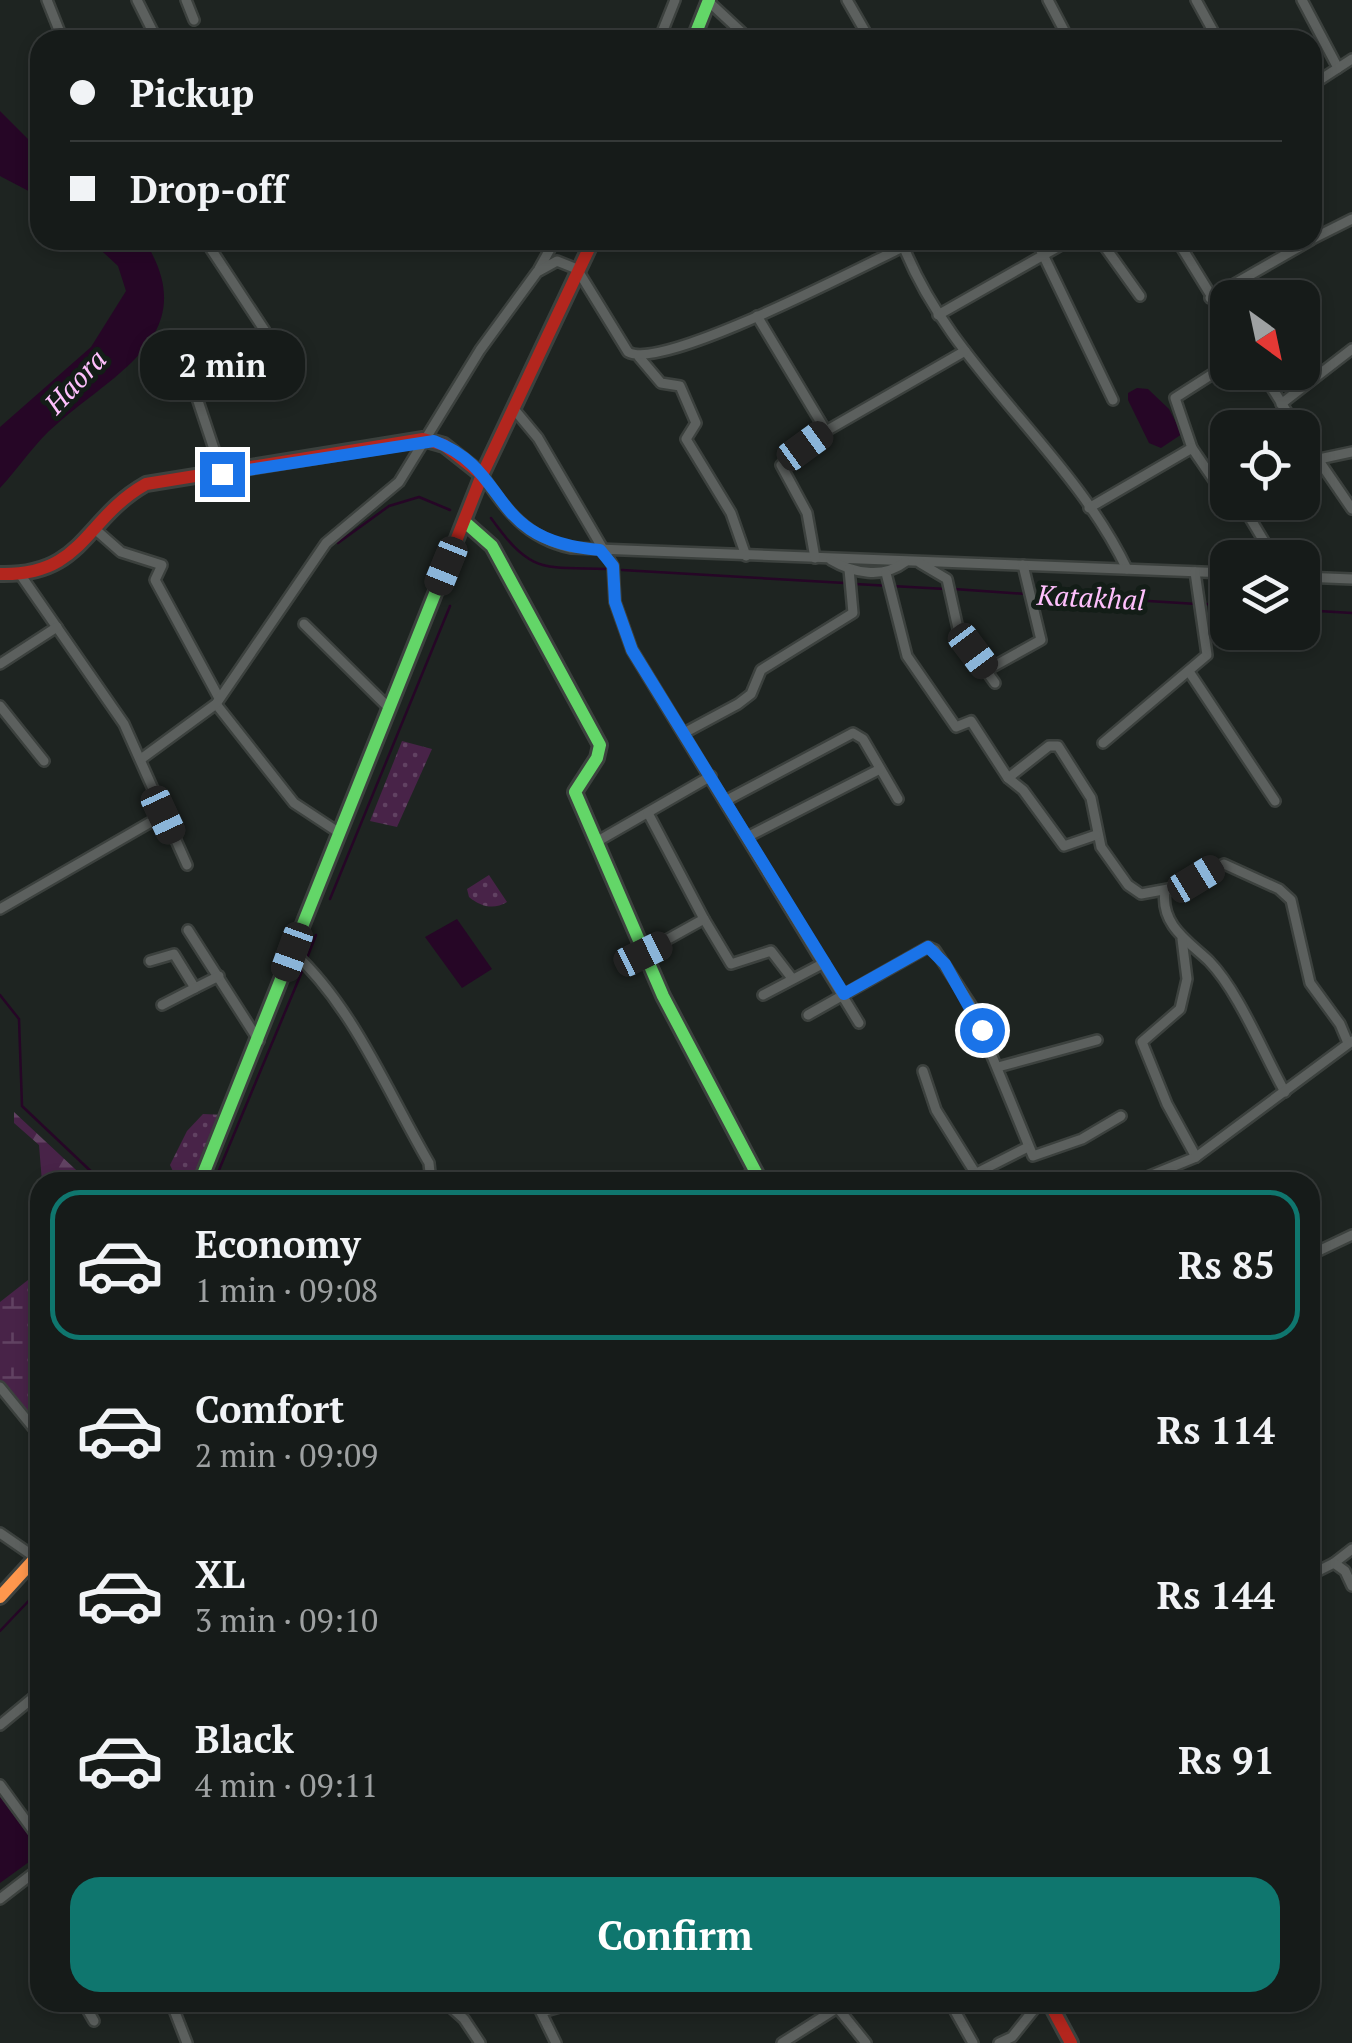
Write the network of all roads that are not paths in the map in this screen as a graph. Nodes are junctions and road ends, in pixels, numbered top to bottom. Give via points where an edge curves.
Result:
1 (47, 0) edge
2 (137, 0) edge
3 (186, 0) edge
4 (676, 0) edge
5 (847, 0) edge
6 (1048, 0) edge
7 (1196, 0) edge
8 (1302, 0) edge
9 (709, 1) edge
10 (194, 20) dead end
11 (59, 30) edge
12 (151, 30) edge
13 (663, 30) edge
14 (697, 30) edge
15 (739, 30) edge
16 (864, 30) edge
17 (1064, 30) edge
18 (1212, 30) edge
19 (1318, 30) edge
20 (1322, 38) edge
21 (1352, 58) edge
22 (1338, 68) junction
23 (1322, 78) edge
24 (1352, 219) edge
25 (1322, 235) edge
26 (211, 250) edge
27 (549, 250) edge
28 (587, 250) edge
29 (890, 250) edge
30 (907, 250) edge
31 (1041, 250) edge
32 (1054, 250) edge
33 (1107, 250) edge
34 (1183, 250) edge
35 (1294, 250) edge
36 (1044, 256) junction
37 (577, 269) junction
38 (537, 272) junction
39 (1242, 280) edge
40 (1140, 296) dead end
41 (1210, 298) edge
42 (938, 315) junction
43 (757, 316) junction
44 (1352, 349) edge
45 (965, 351) junction
46 (639, 357) junction
47 (1210, 375) edge
48 (1273, 390) edge
49 (1113, 400) dead end
50 (1281, 404) junction
51 (512, 406) junction
52 (1285, 410) edge
53 (826, 431) junction
54 (423, 439) junction
55 (1192, 448) junction
56 (1352, 452) edge
57 (1320, 460) joint
58 (222, 474) junction
59 (1210, 474) edge
60 (482, 475) junction
61 (1089, 508) junction
62 (1352, 509) edge
63 (466, 523) junction
64 (96, 530) junction
65 (600, 550) junction
66 (746, 556) junction
67 (815, 558) junction
68 (829, 558) junction
69 (912, 561) junction
70 (1022, 566) junction
71 (849, 569) junction
72 (1127, 569) junction
73 (1196, 572) junction
74 (1210, 572) edge
75 (0, 574) edge
76 (883, 575) junction
77 (22, 577) junction
78 (1320, 578) edge
79 (1352, 579) edge
80 (304, 624) dead end
81 (57, 626) junction
82 (0, 664) edge
83 (987, 670) junction
84 (1190, 674) junction
85 (995, 683) dead end
86 (218, 701) junction
87 (0, 706) edge
88 (388, 708) junction
89 (684, 733) junction
90 (1103, 743) dead end
91 (141, 758) junction
92 (44, 761) dead end
93 (880, 769) junction
94 (711, 776) junction
95 (1008, 778) junction
96 (898, 799) dead end
97 (727, 800) junction
98 (1275, 801) dead end
99 (648, 813) junction
100 (163, 815) junction
101 (338, 832) junction
102 (1096, 835) junction
103 (749, 836) junction
104 (598, 842) junction
105 (187, 864) dead end
106 (1165, 891) junction
107 (0, 909) edge
108 (704, 918) junction
109 (188, 930) dead end
110 (1182, 939) junction
111 (292, 952) junction
112 (643, 954) junction
113 (150, 961) dead end
114 (824, 963) junction
115 (219, 976) junction
116 (791, 977) junction
117 (195, 988) junction
118 (844, 994) junction
119 (764, 995) dead end
120 (162, 1005) dead end
121 (808, 1015) dead end
122 (860, 1022) dead end
123 (1098, 1040) dead end
124 (259, 1041) junction
125 (1350, 1042) edge
126 (998, 1067) junction
127 (923, 1071) dead end
128 (1285, 1092) junction
129 (1121, 1116) dead end
130 (1026, 1148) junction
131 (1196, 1157) junction
132 (204, 1172) edge
133 (430, 1172) edge
134 (755, 1172) edge
135 (974, 1172) edge
136 (986, 1172) edge
137 (1159, 1172) edge
138 (1352, 1235) edge
139 (1320, 1250) edge
140 (0, 1387) edge
141 (30, 1424) edge
142 (0, 1533) edge
143 (1352, 1549) edge
144 (30, 1552) edge
145 (1334, 1563) junction
146 (30, 1567) edge
147 (1320, 1570) edge
148 (1352, 1586) edge
149 (0, 1597) edge
150 (30, 1700) edge
151 (0, 1725) edge
152 (0, 1785) edge
153 (30, 1826) edge
154 (30, 1876) edge
155 (0, 1899) edge
156 (89, 2012) edge
157 (175, 2012) edge
158 (456, 2012) edge
159 (541, 2012) edge
160 (825, 2012) edge
161 (841, 2012) edge
162 (956, 2012) edge
163 (1032, 2012) edge
164 (1054, 2012) edge
165 (94, 2021) dead end
166 (188, 2043) edge
167 (480, 2043) edge
168 (556, 2043) edge
169 (782, 2043) edge
170 (866, 2043) edge
171 (974, 2043) edge
172 (999, 2043) edge
173 (1071, 2043) edge

1 - 11 street
2 - 12 street
3 - 10 street
4 - 13 street
5 - 16 street
6 - 17 street
7 - 18 street
8 - 19 street
9 - 14 street
9 - 15 street
20 - 22 street
21 - 22 street
22 - 23 street
24 - 25 street
26 - 58 street via 264,331 192,386
27 - 38 street
28 - 37 street
29 - 43 street
30 - 42 street
31 - 36 street
32 - 36 street
33 - 40 street
34 - 41 street
35 - 39 street
36 - 42 street
36 - 49 street
37 - 38 street via 557,261
37 - 46 street via 628,352
37 - 51 street
38 - 54 street
42 - 45 street
43 - 46 street via 694,344
43 - 53 street
44 - 50 street
45 - 53 street
45 - 61 street
46 - 66 street via 660,383 680,386 696,423 686,439 731,513
47 - 55 street via 1174,398
48 - 50 street
50 - 52 street
51 - 60 street
51 - 65 street via 538,438
53 - 67 street via 781,465 807,513
54 - 58 street
54 - 60 street via 444,445
54 - 86 street via 391,491 326,542
55 - 59 street
55 - 61 street
56 - 57 street
57 - 62 street
58 - 64 street via 136,488
60 - 63 street
60 - 65 street via 509,514 536,536
61 - 72 street
63 - 88 street
63 - 104 street via 492,546 600,745 599,758 575,786
64 - 77 street via 62,561
64 - 86 street via 121,552 162,565 155,580
65 - 66 street
65 - 89 street via 613,566 615,602 632,650
66 - 67 street
67 - 68 street
68 - 71 street
68 - 76 street
69 - 70 street
69 - 76 street
69 - 83 street via 947,579 958,632
70 - 72 street
70 - 83 street via 1041,640
71 - 76 street
71 - 89 street via 853,613 761,670 751,694 738,704
72 - 73 street
73 - 74 street
73 - 84 street via 1207,656
75 - 77 street
76 - 95 street via 907,656 956,727 971,721
77 - 81 street
78 - 79 street
80 - 88 street
81 - 82 street
81 - 91 street
83 - 85 street
84 - 90 street
84 - 98 street
86 - 91 street
86 - 101 street via 294,803
87 - 92 street
88 - 101 street
89 - 94 street
91 - 100 street
93 - 96 street
93 - 97 street via 863,738 852,733
93 - 103 street
94 - 97 street
94 - 99 street
95 - 102 street via 1064,846
95 - 102 street via 1058,746 1091,798
97 - 103 street
99 - 104 street
99 - 108 street
100 - 105 street
100 - 107 street
101 - 111 street
102 - 106 street via 1128,885 1141,894
103 - 114 street
104 - 112 street
106 - 110 street via 1166,910
106 - 125 street via 1224,864 1285,894 1310,984
108 - 112 street
108 - 116 street via 731,964 771,951
109 - 115 street
110 - 128 street via 1214,968
110 - 131 street via 1187,979 1180,1010 1142,1042
111 - 124 street
111 - 133 street via 337,1004
112 - 134 street
113 - 117 street via 174,954
114 - 116 street
114 - 118 street
115 - 117 street
115 - 124 street
116 - 119 street
117 - 120 street
118 - 121 street
118 - 122 street
118 - 126 street via 908,956 935,950 971,1005
123 - 126 street
124 - 132 street
125 - 128 street
126 - 130 street
127 - 135 street via 936,1110
128 - 131 street
129 - 130 street via 1046,1154 1033,1156
130 - 136 street
131 - 137 street
138 - 139 street
140 - 141 street
142 - 144 street
143 - 145 street
145 - 147 street
145 - 148 street
146 - 149 street
150 - 151 street
152 - 153 street
154 - 155 street
156 - 165 street
157 - 166 street
158 - 167 street
159 - 168 street
160 - 169 street
161 - 170 street
162 - 171 street
163 - 172 street
164 - 173 street

